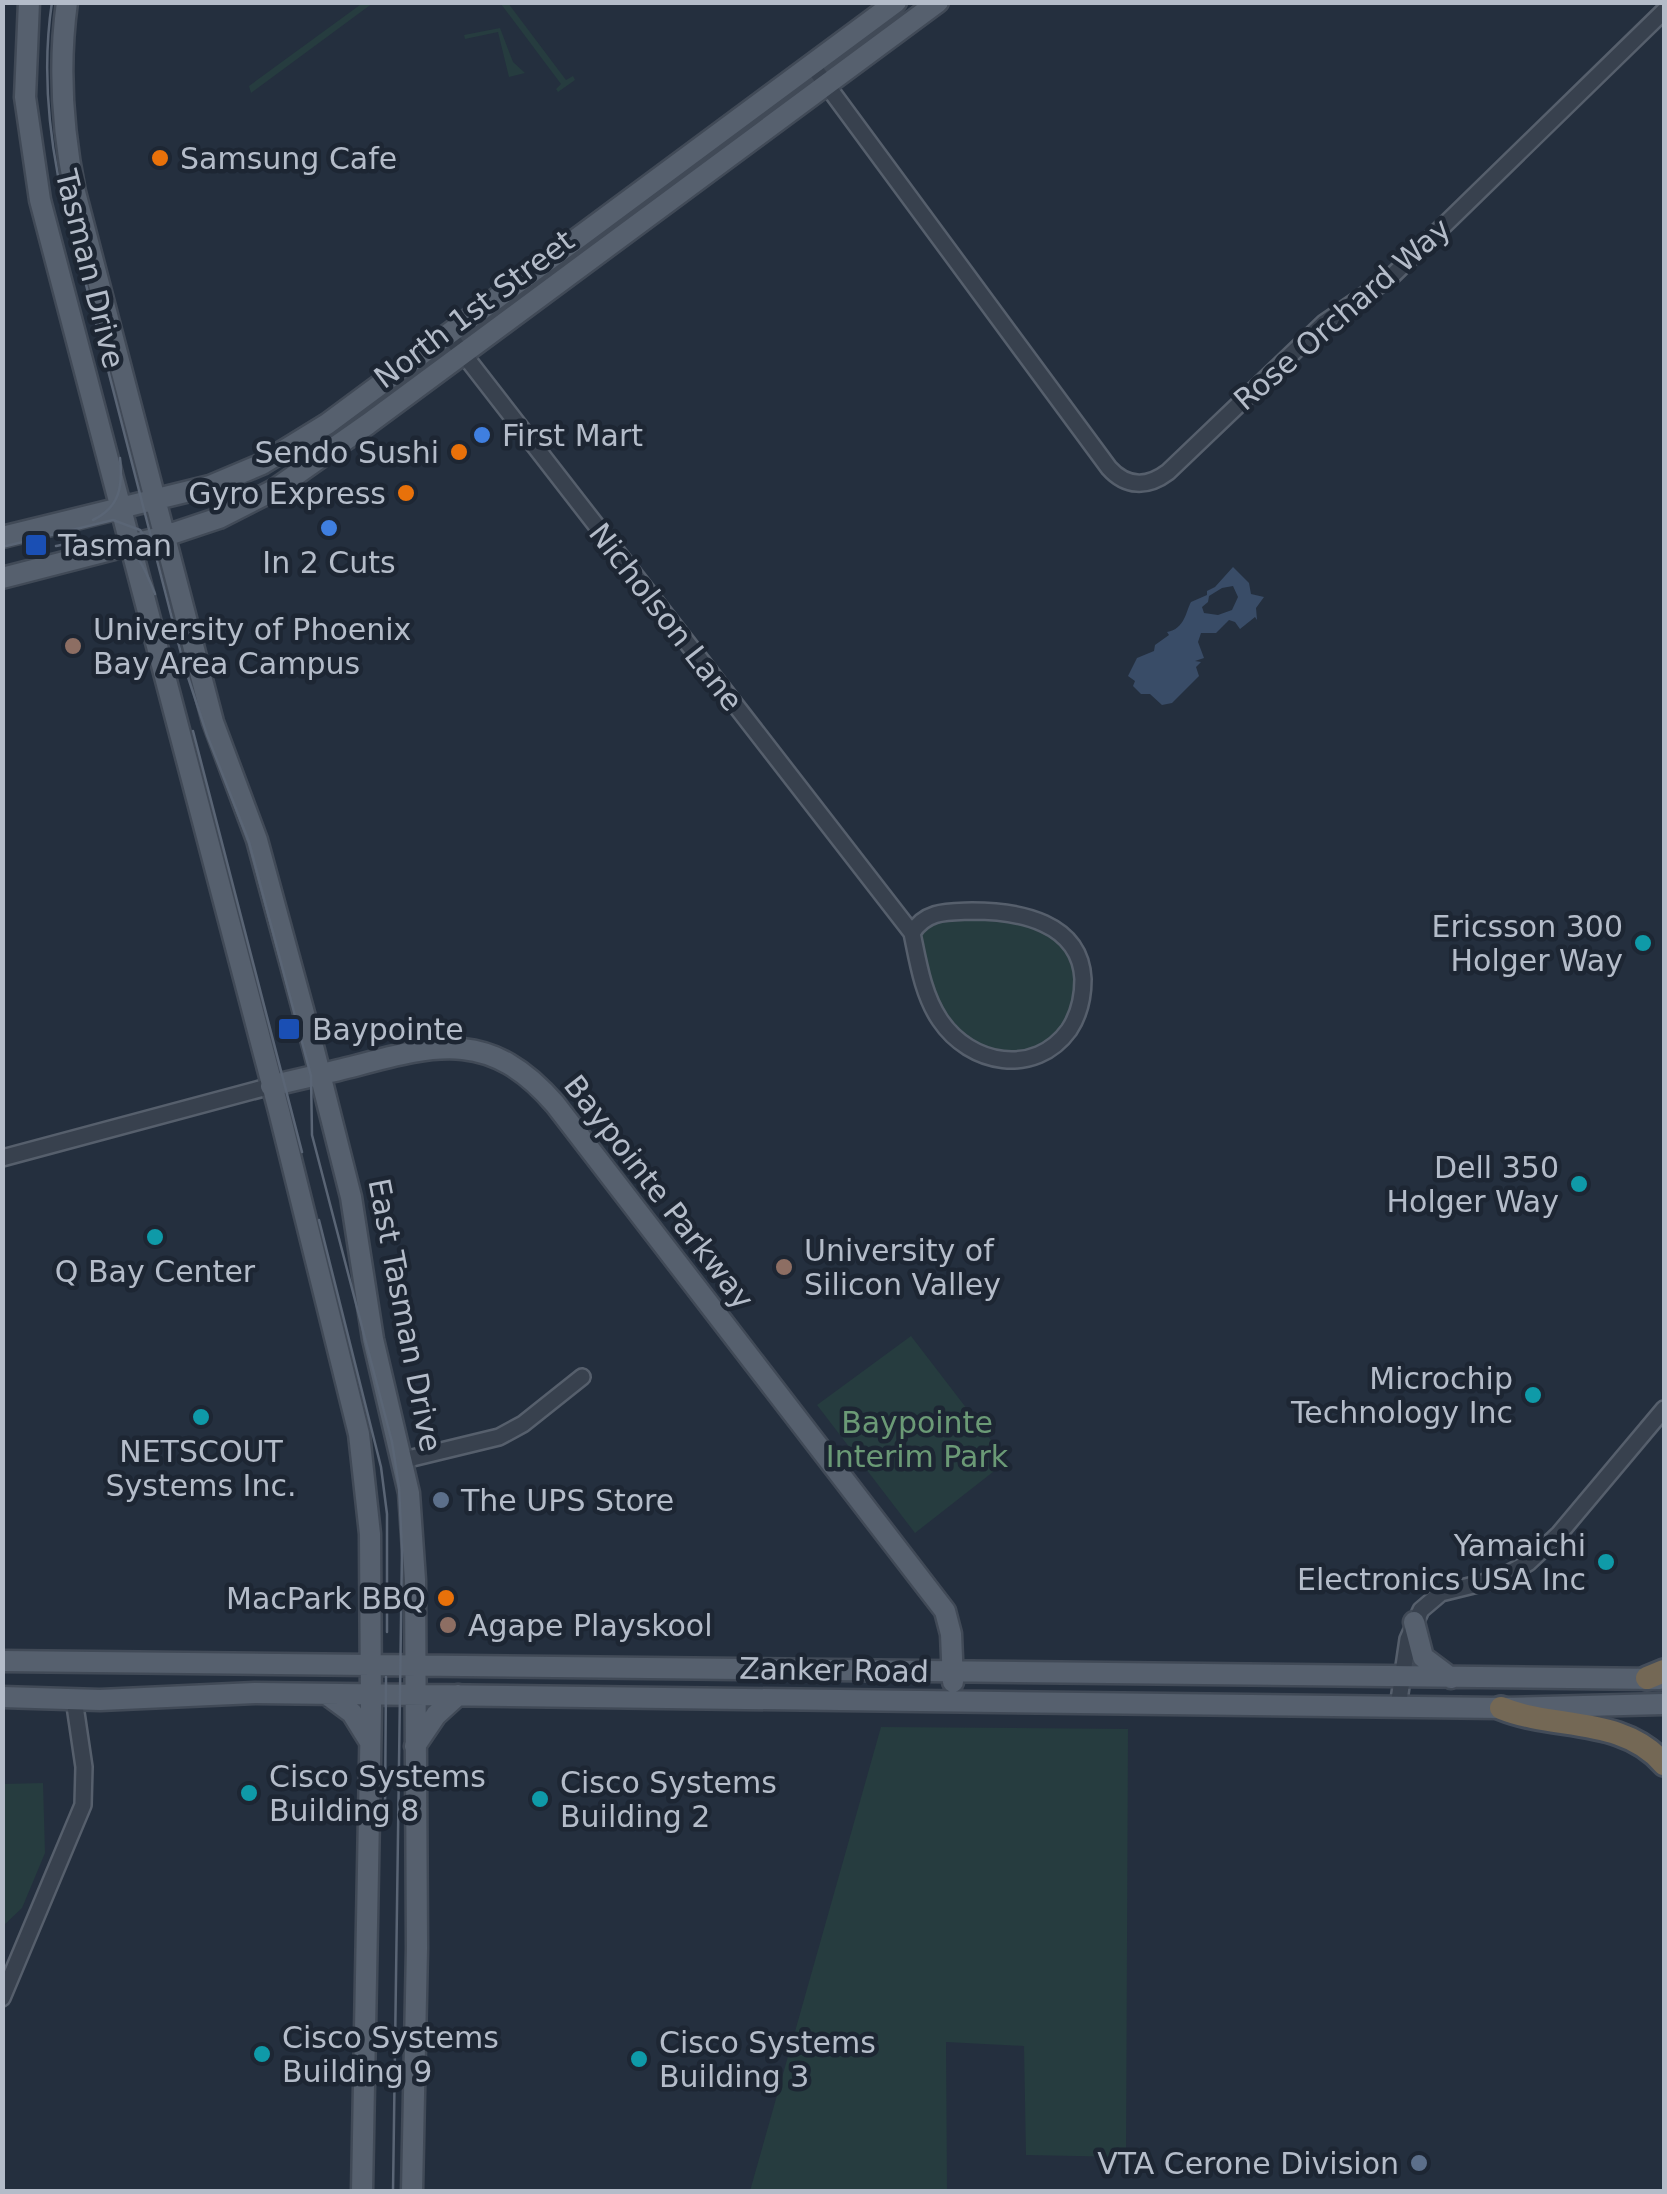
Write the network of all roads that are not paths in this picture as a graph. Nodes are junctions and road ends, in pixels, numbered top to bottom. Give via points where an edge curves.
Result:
1 (29, 2) edge
2 (67, 2) edge
3 (896, 2) edge
4 (938, 2) edge
5 (1664, 11) edge
6 (812, 65) junction
7 (826, 85) junction
8 (448, 334) junction
9 (464, 354) junction
10 (156, 499) junction
11 (120, 507) junction
12 (165, 536) junction
13 (2, 537) edge
14 (131, 545) junction
15 (2, 578) edge
16 (883, 899) junction
17 (931, 915) junction
18 (912, 933) junction
19 (319, 1074) junction
20 (271, 1086) junction
21 (2, 1158) edge
22 (582, 1377) dead end
23 (1664, 1409) edge
24 (404, 1460) junction
25 (1414, 1622) junction
26 (370, 1624) junction
27 (415, 1631) junction
28 (2, 1661) edge
29 (332, 1665) junction
30 (371, 1666) junction
31 (414, 1666) junction
32 (455, 1667) junction
33 (953, 1672) junction
34 (1401, 1676) junction
35 (1659, 1676) edge
36 (1452, 1679) junction
37 (414, 1695) junction
38 (329, 1696) junction
39 (371, 1696) junction
40 (458, 1696) junction
41 (2, 1697) edge
42 (74, 1699) junction
43 (953, 1702) junction
44 (1664, 1704) edge
45 (1398, 1707) junction
46 (1501, 1708) junction
47 (370, 1743) junction
48 (414, 1746) junction
49 (1664, 1764) edge
50 (2, 1998) edge
51 (362, 2192) edge
52 (412, 2192) edge

1 - 11 main road, Tasman Drive via 25,97 33,167
2 - 10 main road, Tasman Drive via 62,95 68,161
3 - 6 main road, North 1st Street
4 - 7 main road, North 1st Street
5 - 7 street, Rose Orchard Way via 1391,277 1324,323 1168,472 1137,484 1109,468
6 - 7 street, Rose Orchard Way
6 - 8 main road, North 1st Street
7 - 9 main road, North 1st Street
8 - 9 street, Nicholson Lane
8 - 10 main road, North 1st Street via 274,458 210,486
9 - 12 main road, North 1st Street via 274,490
9 - 16 street, Nicholson Lane
10 - 11 main road, North 1st Street
10 - 12 main road, Tasman Drive
11 - 13 main road, North 1st Street
11 - 14 main road, Tasman Drive
12 - 14 main road, North 1st Street
12 - 19 main road, East Tasman Drive via 213,722 257,840
14 - 15 main road, North 1st Street
14 - 20 main road
16 - 17 street, Nicholson Lane
16 - 18 street, Nicholson Lane
17 - 18 street
17 - 18 street, Nicholson Lane via 1025,915 1056,930 1082,964 1080,1006 1063,1038 1040,1056 1016,1062 967,1046 941,1022 927,996
19 - 20 main road, Baypointe Parkway
19 - 24 main road, East Tasman Drive
19 - 33 main road, Baypointe Parkway via 444,1046 488,1054 542,1089 938,1602 949,1622
20 - 21 street, Baypointe Parkway
20 - 26 main road via 359,1434 370,1534
22 - 24 street via 500,1437
23 - 25 street via 1541,1552 1514,1573 1441,1593
24 - 27 main road, East Tasman Drive
25 - 34 street
25 - 36 main road via 1424,1657
26 - 29 main road via 359,1644
26 - 30 main road
27 - 31 main road, East Tasman Drive
27 - 32 main road
28 - 29 main road, Zanker Road
29 - 30 main road, Zanker Road
30 - 31 main road, Zanker Road
30 - 39 main road
31 - 32 main road, Zanker Road
31 - 37 main road, East Tasman Drive
32 - 33 main road, Zanker Road
33 - 34 main road, Zanker Road
33 - 43 main road, Baypointe Parkway
34 - 36 main road, Zanker Road
34 - 45 street
35 - 36 main road, Zanker Road
37 - 39 main road, Zanker Road
37 - 40 main road, Zanker Road
37 - 48 main road, East Tasman Drive
38 - 39 main road, Zanker Road
38 - 42 main road, Zanker Road
38 - 47 main road via 352,1713
39 - 47 main road
40 - 43 main road, Zanker Road
40 - 48 main road
41 - 42 main road, Zanker Road
42 - 50 street via 83,1805
43 - 45 main road, Zanker Road
44 - 46 main road, Zanker Road
45 - 46 main road, Zanker Road
46 - 49 highway via 1527,1719 1613,1732
47 - 51 main road
48 - 52 main road, East Tasman Drive

